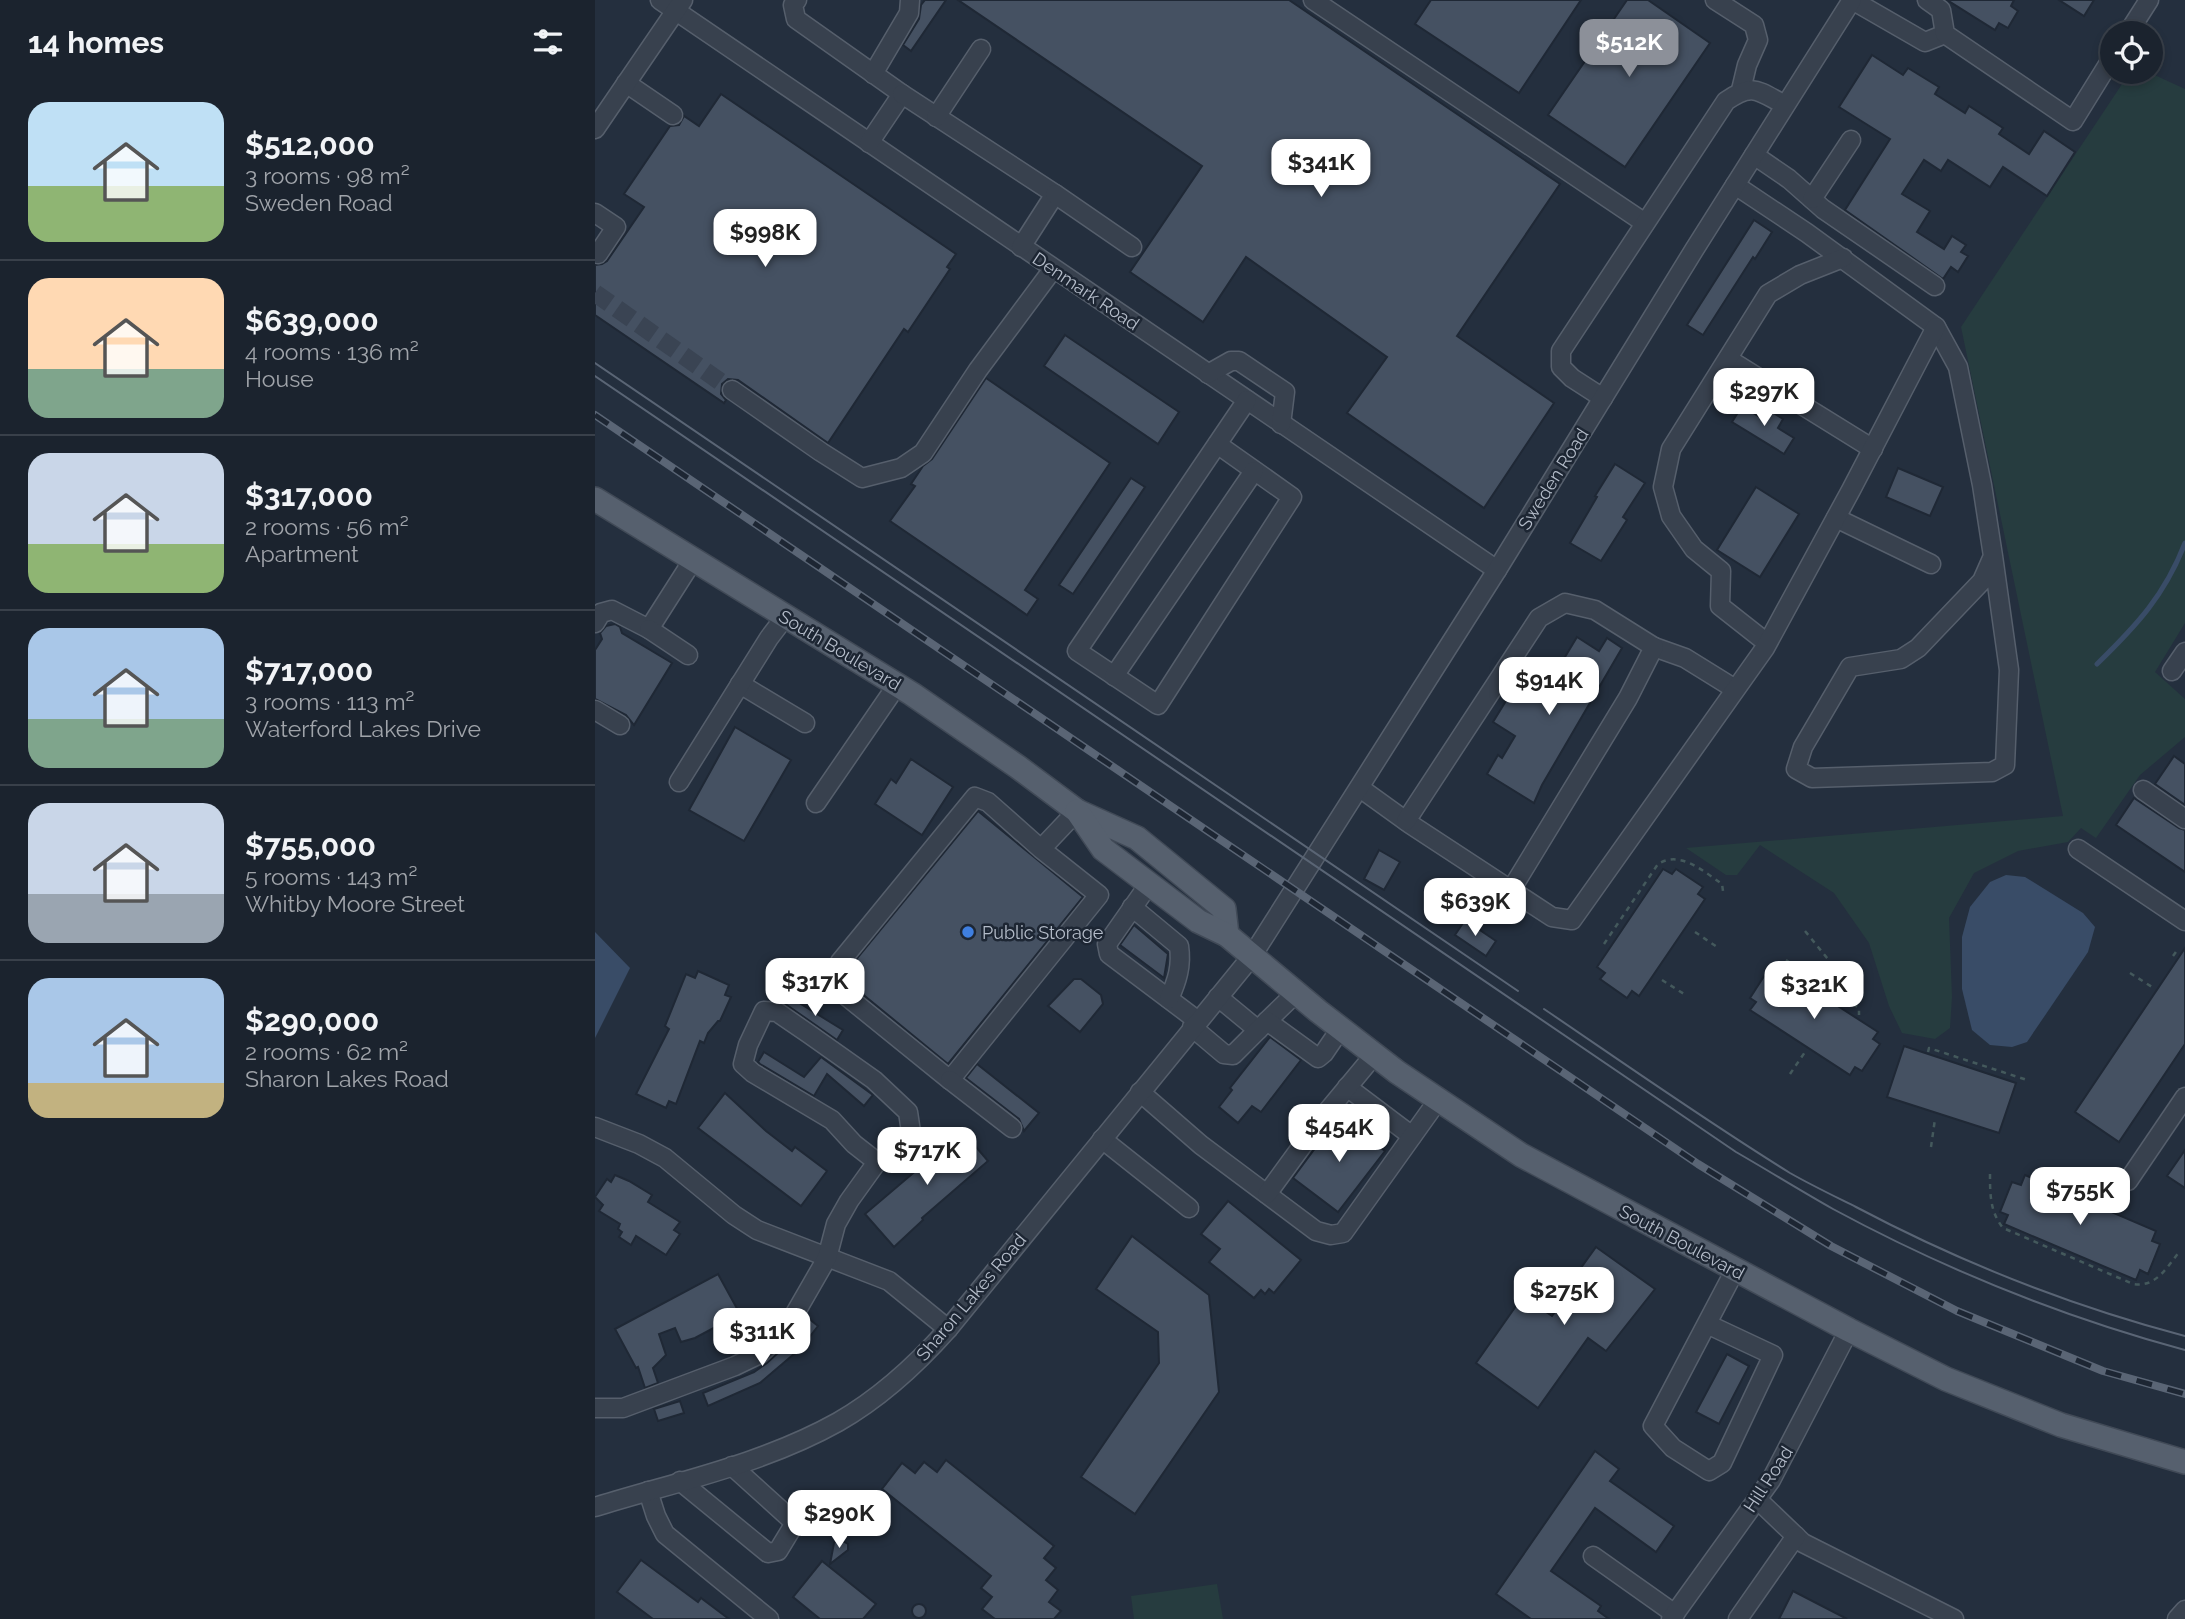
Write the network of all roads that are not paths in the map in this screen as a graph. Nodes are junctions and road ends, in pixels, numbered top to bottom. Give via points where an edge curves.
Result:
1 (660, 0) edge
2 (797, 0) edge
3 (910, 0) edge
4 (1313, 0) edge
5 (1716, 0) edge
6 (1852, 0) edge
7 (1927, 0) edge
8 (2149, 0) edge
9 (679, 6) edge
10 (2136, 21) edge
11 (1945, 34) junction
12 (981, 49) dead end
13 (873, 74) junction
14 (2100, 77) edge
15 (626, 83) junction
16 (1741, 90) junction
17 (902, 94) junction
18 (1785, 105) junction
19 (673, 115) dead end
20 (936, 117) junction
21 (595, 129) edge
22 (1851, 140) dead end
23 (869, 143) junction
24 (1754, 155) junction
25 (1735, 185) junction
26 (1055, 194) junction
27 (1812, 199) junction
28 (595, 213) edge
29 (1645, 223) junction
30 (1021, 247) junction
31 (1132, 247) dead end
32 (598, 254) dead end
33 (1843, 258) junction
34 (1053, 269) junction
35 (1935, 286) dead end
36 (1936, 327) junction
37 (1728, 359) junction
38 (1208, 374) junction
39 (732, 390) tunnel mouth
40 (1603, 398) junction
41 (1247, 400) junction
42 (1282, 424) junction
43 (1217, 444) junction
44 (1873, 449) junction
45 (1254, 471) junction
46 (595, 499) edge
47 (1836, 518) junction
48 (1993, 556) junction
49 (693, 560) junction
50 (1931, 564) dead end
51 (1497, 570) junction
52 (785, 617) junction
53 (595, 623) edge
54 (649, 629) junction
55 (1767, 643) junction
56 (1654, 647) junction
57 (2185, 652) edge
58 (688, 655) dead end
59 (2172, 671) dead end
60 (1114, 676) junction
61 (740, 684) junction
62 (897, 685) junction
63 (1735, 689) junction
64 (595, 710) edge
65 (805, 723) dead end
66 (620, 725) dead end
67 (679, 782) dead end
68 (1360, 788) junction
69 (2143, 790) dead end
70 (816, 803) dead end
71 (1077, 811) junction
72 (2185, 819) edge
73 (1406, 821) junction
74 (1041, 849) junction
75 (2078, 849) dead end
76 (1149, 884) junction
77 (1511, 890) junction
78 (1132, 906) junction
79 (1198, 921) junction
80 (2185, 921) edge
81 (1227, 935) junction
82 (1179, 946) junction
83 (1252, 956) junction
84 (1296, 992) junction
85 (1218, 996) junction
86 (1169, 999) junction
87 (1195, 1024) junction
88 (1263, 1025) junction
89 (1341, 1028) junction
90 (1374, 1054) junction
91 (950, 1080) junction
92 (1347, 1087) junction
93 (1140, 1092) junction
94 (2185, 1097) edge
95 (1438, 1100) junction
96 (595, 1127) edge
97 (1012, 1128) dead end
98 (1412, 1136) junction
99 (1102, 1139) junction
100 (877, 1163) junction
101 (2128, 1181) dead end
102 (1267, 1194) junction
103 (1189, 1208) dead end
104 (827, 1258) junction
105 (1735, 1270) junction
106 (1707, 1324) junction
107 (948, 1329) junction
108 (1849, 1330) junction
109 (595, 1408) edge
110 (2185, 1462) edge
111 (732, 1466) junction
112 (680, 1481) junction
113 (648, 1491) junction
114 (1757, 1499) junction
115 (595, 1507) edge
116 (1796, 1536) junction
117 (1593, 1556) dead end
118 (2185, 1609) edge
119 (1673, 1616) edge
120 (769, 1619) edge
121 (1738, 1619) edge
122 (1954, 1619) edge
123 (2177, 1619) edge

1 - 9 street, Denmark Road
2 - 13 street via 793,5 796,19
3 - 13 street via 909,13
4 - 29 street
5 - 16 street via 1754,25 1758,40
6 - 11 street via 1925,42
6 - 18 street, Sweden Road
7 - 11 street via 1941,10
8 - 10 street
9 - 15 street
9 - 23 street, Denmark Road
11 - 14 street via 2073,121
12 - 20 street
13 - 17 street
15 - 19 street
15 - 21 street
16 - 18 street via 1758,91
16 - 29 street via 1726,101
17 - 20 street
17 - 23 street
18 - 24 street, Sweden Road
20 - 26 street
22 - 27 street
23 - 30 street, Denmark Road
24 - 25 street, Sweden Road
24 - 27 street
25 - 33 street
25 - 40 street, Sweden Road
26 - 30 street
26 - 31 street
27 - 35 street
28 - 32 street via 616,227
29 - 40 street via 1561,351 1561,366
30 - 34 street, Denmark Road
33 - 36 street
33 - 37 street via 1768,294
34 - 38 street, Denmark Road
34 - 39 street via 923,453 901,468 862,478
36 - 44 street
36 - 48 street via 1958,367
37 - 44 street
37 - 55 street via 1671,449 1663,487 1671,516 1694,549 1721,571 1720,606
38 - 41 street, Denmark Road
38 - 42 street via 1231,360 1240,360 1285,392
40 - 51 street, Sweden Road
41 - 42 street, Denmark Road
41 - 43 street
42 - 51 street, Denmark Road
43 - 45 street
43 - 60 street via 1077,651
44 - 47 street
45 - 60 street
45 - 60 street via 1292,497 1158,705
46 - 49 main road, South Boulevard
47 - 50 street
47 - 55 street
48 - 48 street via 1982,581 1918,648 1901,659 1850,667 1803,747 1796,769 1812,778 1992,772 2005,765 2009,670
49 - 52 main road, South Boulevard
49 - 54 street
51 - 68 street, Sweden Road
52 - 61 street
52 - 62 main road, South Boulevard
53 - 54 street via 601,613 612,610
54 - 58 street
55 - 63 street
56 - 63 street via 1685,658
56 - 73 street via 1595,610 1565,603 1539,618
56 - 77 street
57 - 59 street
61 - 65 street
61 - 67 street
62 - 70 street
62 - 71 main road, South Boulevard
63 - 77 street via 1572,920 1552,917
64 - 66 street
68 - 73 street
68 - 83 street, Sweden Road
69 - 72 street
71 - 74 street
71 - 76 main road, South Boulevard via 1103,849
71 - 81 main road, South Boulevard via 1137,838 1224,909
73 - 77 street
74 - 91 street via 1099,895
74 - 91 street via 988,802 975,797 840,962 829,982
75 - 80 street
76 - 78 street
76 - 79 main road, South Boulevard
78 - 82 street
78 - 86 street via 1107,944 1109,954
79 - 81 main road, South Boulevard
79 - 82 street
81 - 83 main road, South Boulevard
82 - 86 street via 1179,975
83 - 84 main road, South Boulevard
83 - 85 street, Sharon Lakes Road
84 - 88 street
84 - 89 main road, South Boulevard
85 - 87 street, Sharon Lakes Road
85 - 88 street
86 - 87 street
87 - 88 street via 1224,1054 1233,1055
87 - 93 street, Sharon Lakes Road
88 - 89 street via 1318,1058
89 - 90 main road, South Boulevard
90 - 92 street
90 - 95 main road, South Boulevard
91 - 97 street
92 - 98 street
92 - 102 street
93 - 99 street, Sharon Lakes Road
93 - 102 street
94 - 101 street
95 - 98 street
95 - 105 main road, South Boulevard via 1521,1155
96 - 104 street via 665,1158 757,1230
98 - 102 street via 1343,1233 1316,1231
99 - 103 street
99 - 107 street, Sharon Lakes Road
100 - 100 street via 908,1147 908,1112 874,1080 809,1034 777,1012 764,1011 743,1064 832,1120
100 - 104 street via 835,1224
104 - 107 street via 889,1281
104 - 109 street via 785,1331 760,1354 623,1408
105 - 106 street
105 - 108 main road, South Boulevard
106 - 106 street via 1653,1426 1673,1448 1709,1471 1721,1463 1773,1355
107 - 111 street, Sharon Lakes Road via 898,1379 838,1421
108 - 110 main road, South Boulevard via 2022,1411
108 - 114 street, Hill Road
111 - 112 street, Sharon Lakes Road
111 - 112 street via 795,1523 778,1551 768,1553
112 - 113 street, Sharon Lakes Road
113 - 115 street, Sharon Lakes Road
113 - 120 street via 664,1534
114 - 116 street
114 - 119 street, Hill Road
116 - 121 street
116 - 122 street
117 - 119 street
118 - 123 street

